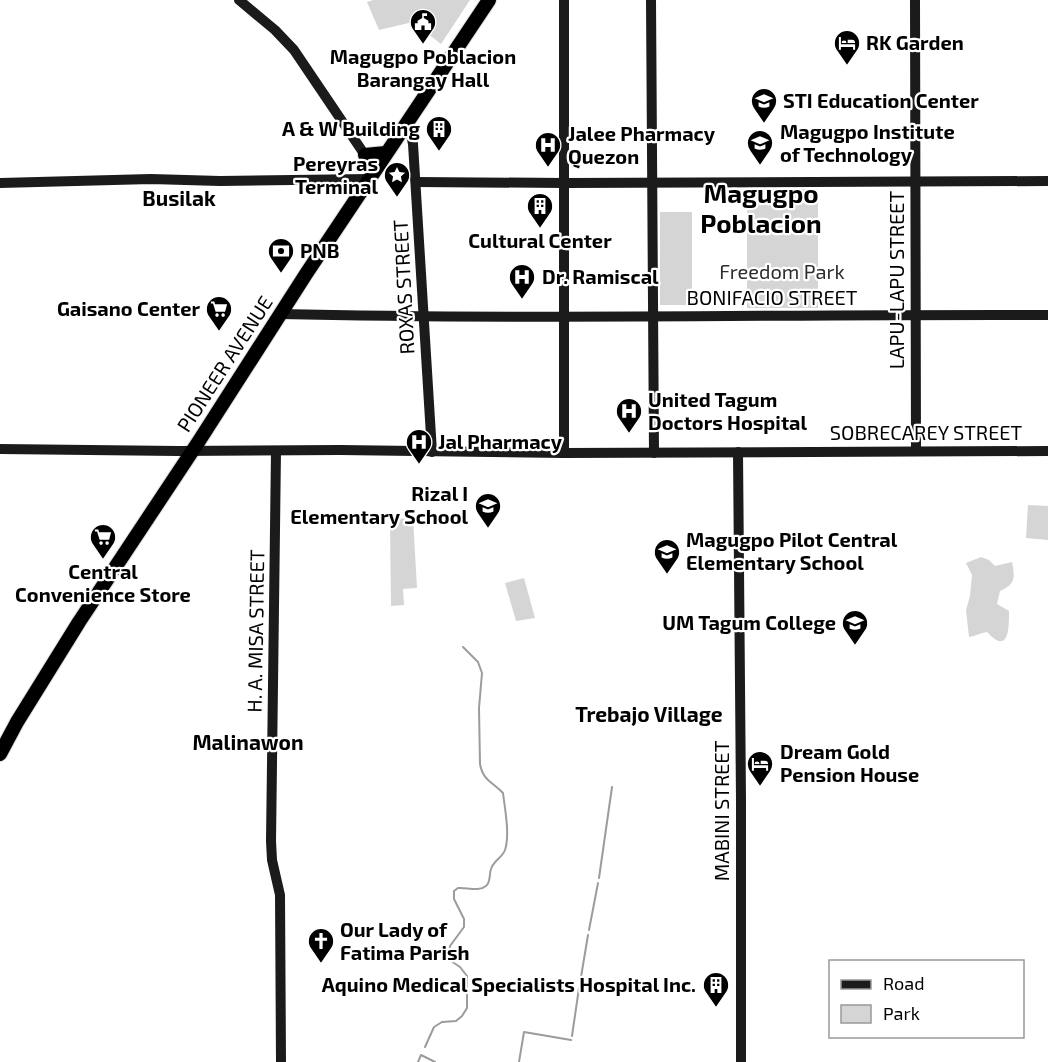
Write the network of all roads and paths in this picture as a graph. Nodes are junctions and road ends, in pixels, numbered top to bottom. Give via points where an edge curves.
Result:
1 (239, 0) edge
2 (489, 0) edge
3 (564, 0) edge
4 (651, 0) edge
5 (915, 0) edge
6 (408, 120) junction
7 (386, 153) junction
8 (365, 155) junction
9 (372, 175) junction
10 (1048, 181) edge
11 (416, 182) junction
12 (914, 182) junction
13 (0, 183) edge
14 (565, 183) junction
15 (652, 183) junction
16 (280, 314) junction
17 (1048, 315) edge
18 (423, 316) junction
19 (653, 316) junction
20 (915, 316) junction
21 (564, 317) junction
22 (0, 449) edge
23 (192, 451) junction
24 (276, 451) junction
25 (916, 451) junction
26 (1048, 451) edge
27 (432, 452) junction
28 (738, 452) junction
29 (564, 453) junction
30 (654, 453) junction
31 (0, 754) edge
32 (281, 1062) edge
33 (741, 1062) edge

1 - 8 street via 294,50
2 - 6 highway, PIONEER AVENUE
3 - 14 street
4 - 15 street
5 - 12 street, LAPU-LAPU STREET
6 - 7 highway, PIONEER AVENUE
6 - 11 street, ROXAS STREET
7 - 8 highway
7 - 9 highway, PIONEER AVENUE
8 - 9 street
9 - 13 street
9 - 16 highway, PIONEER AVENUE
10 - 12 street
11 - 14 street
11 - 18 street, ROXAS STREET
12 - 15 street
12 - 20 street, LAPU-LAPU STREET
14 - 15 street
14 - 21 street
15 - 19 street
16 - 18 street, BONIFACIO STREET
16 - 23 highway, PIONEER AVENUE
17 - 20 street, BONIFACIO STREET
18 - 21 street, BONIFACIO STREET
18 - 27 street, ROXAS STREET
19 - 20 street, BONIFACIO STREET
19 - 21 street, BONIFACIO STREET
19 - 30 street
20 - 25 street, LAPU-LAPU STREET
21 - 29 street
22 - 23 street, SOBRECAREY STREET
23 - 24 street, SOBRECAREY STREET
23 - 31 highway, PIONEER AVENUE via 79,622
24 - 27 street, SOBRECAREY STREET
24 - 32 street, H. A. MISA STREET via 271,841 280,895
25 - 26 street, SOBRECAREY STREET
25 - 28 street, SOBRECAREY STREET
27 - 29 street, SOBRECAREY STREET
28 - 30 street, SOBRECAREY STREET
28 - 33 street, MABINI STREET
29 - 30 street, SOBRECAREY STREET

